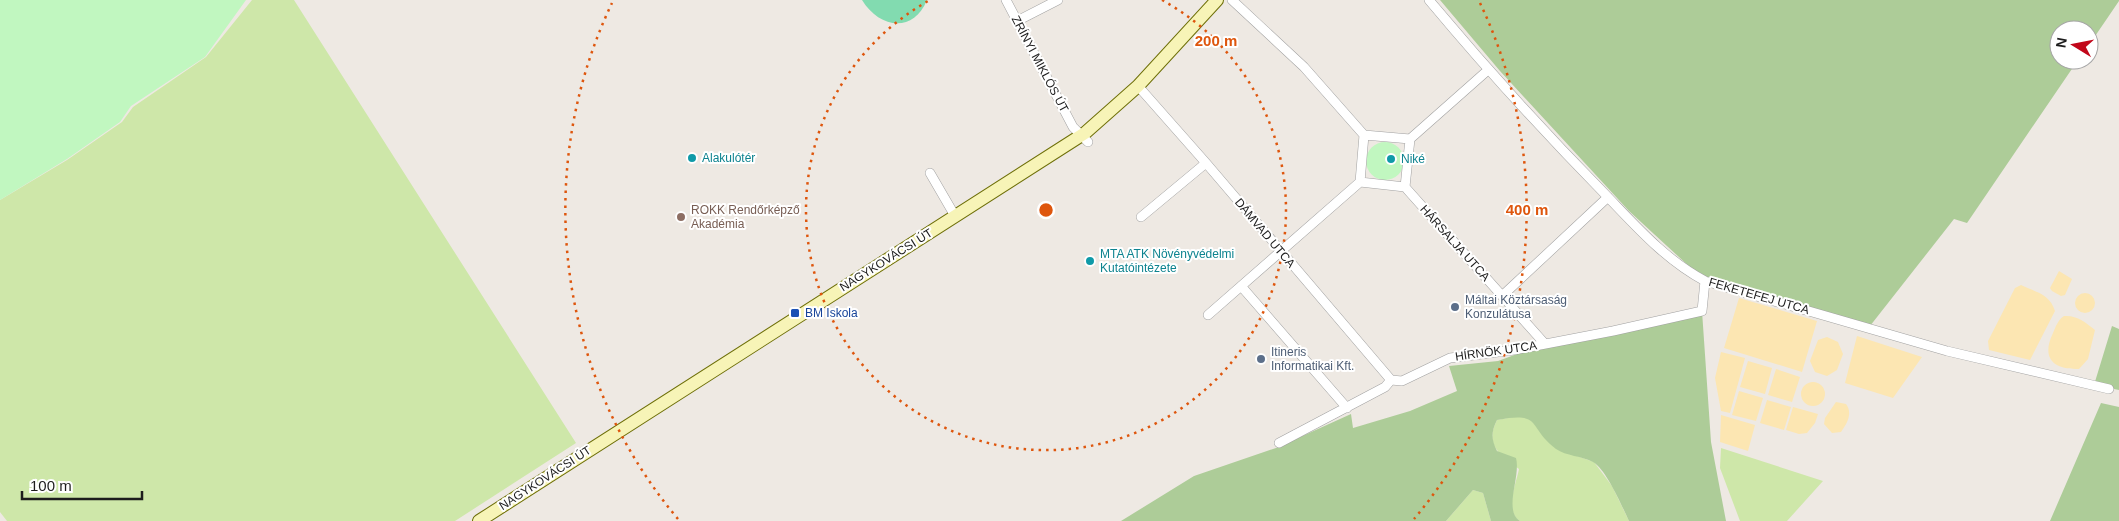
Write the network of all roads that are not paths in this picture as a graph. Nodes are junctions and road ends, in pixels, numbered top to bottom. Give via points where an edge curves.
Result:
1 (1006, 0) edge
2 (1058, 0) edge
3 (1218, 0) edge
4 (1232, 0) edge
5 (1429, 0) edge
6 (1017, 21) junction
7 (1488, 70) junction
8 (1138, 86) junction
9 (1081, 135) junction
10 (1364, 135) junction
11 (1410, 139) junction
12 (1206, 162) junction
13 (930, 173) dead end
14 (1360, 182) junction
15 (1406, 187) junction
16 (1608, 197) junction
17 (955, 216) junction
18 (1140, 217) dead end
19 (1280, 251) junction
20 (1705, 281) junction
21 (1241, 286) junction
22 (1502, 296) junction
23 (1208, 315) dead end
24 (1544, 344) junction
25 (1391, 380) junction
26 (2109, 389) dead end
27 (1347, 408) junction
28 (1279, 443) dead end
29 (479, 521) edge

1 - 6 street, ZRÍNYI MIKLÓS ÚT
2 - 6 street
3 - 8 street, NAGYKOVÁCSI ÚT
4 - 10 street via 1304,67
5 - 7 street, FEKETEFEJ UTCA
6 - 9 street, ZRÍNYI MIKLÓS ÚT
7 - 11 street
7 - 16 street, FEKETEFEJ UTCA
8 - 9 street, NAGYKOVÁCSI ÚT
8 - 12 street, DÁMVAD UTCA
9 - 17 street, NAGYKOVÁCSI ÚT
10 - 11 street
10 - 14 street
11 - 15 street
12 - 18 street
12 - 19 street, DÁMVAD UTCA
13 - 17 street
14 - 15 street
14 - 19 street
15 - 22 street, HÁRSALJA UTCA
16 - 20 street, FEKETEFEJ UTCA via 1666,256
16 - 22 street
17 - 29 street, NAGYKOVÁCSI ÚT
19 - 21 street
19 - 25 street, DÁMVAD UTCA
20 - 24 street, HÍRNÖK UTCA via 1702,311
20 - 26 street, FEKETEFEJ UTCA via 1947,351
21 - 23 street
21 - 27 street
22 - 24 street, HÁRSALJA UTCA
24 - 25 street, HÍRNÖK UTCA via 1450,358 1402,381
25 - 27 street, HÍRNÖK UTCA via 1385,387
27 - 28 street, HÍRNÖK UTCA

